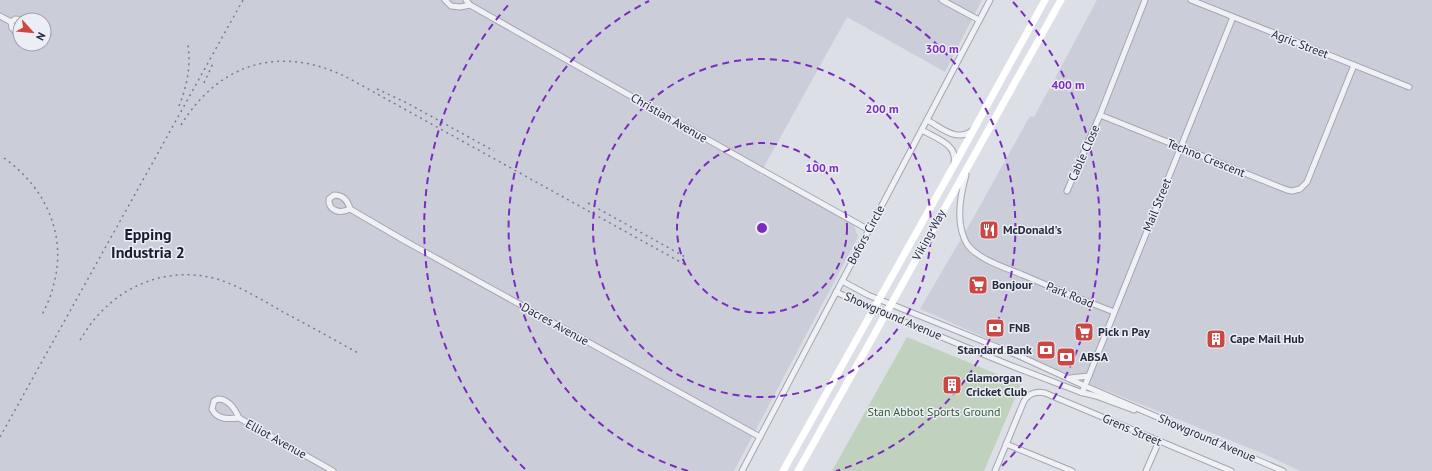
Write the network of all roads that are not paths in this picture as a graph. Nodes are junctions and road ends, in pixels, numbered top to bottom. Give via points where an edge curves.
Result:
1 (445, 0) edge
2 (942, 0) edge
3 (990, 0) edge
4 (1045, 0) edge
5 (1061, 0) edge
6 (1146, 0) edge
7 (1191, 0) edge
8 (468, 2) edge
9 (0, 16) edge
10 (1233, 17) junction
11 (979, 20) junction
12 (11, 22) joint
13 (12, 28) edge
14 (1354, 65) junction
15 (1409, 87) dead end
16 (1100, 115) junction
17 (927, 120) junction
18 (977, 126) junction
19 (922, 130) junction
20 (1180, 147) junction
21 (968, 164) junction
22 (952, 169) junction
23 (1067, 191) dead end
24 (350, 209) dead end
25 (868, 230) junction
26 (842, 282) junction
27 (836, 292) junction
28 (879, 299) junction
29 (891, 303) junction
30 (873, 309) junction
31 (1114, 312) junction
32 (885, 314) junction
33 (1089, 376) junction
34 (1069, 378) junction
35 (1085, 386) junction
36 (1082, 393) junction
37 (1152, 415) junction
38 (239, 418) junction
39 (760, 437) junction
40 (1159, 441) junction
41 (1006, 444) junction
42 (333, 471) edge
43 (742, 471) edge
44 (783, 471) edge
45 (798, 471) edge
46 (995, 471) edge
47 (1072, 471) edge
48 (1146, 471) edge
49 (1231, 471) edge
50 (1283, 471) edge

1 - 8 street, Christian Avenue via 451,6 458,7
2 - 11 street
3 - 11 street, Bofors Circle
4 - 18 main road, Viking Way
5 - 21 main road, Viking Way
6 - 16 street
7 - 10 street, Agric Street
8 - 25 street, Christian Avenue
9 - 12 street
10 - 14 street, Agric Street
10 - 20 street, Mail Street
11 - 17 street, Bofors Circle
12 - 13 street
14 - 15 street, Agric Street
14 - 20 street, Techno Crescent via 1307,182 1300,189 1286,190
16 - 20 street, Techno Crescent
16 - 23 street, Cable Close
17 - 18 street via 958,136 967,134
17 - 19 street, Bofors Circle
18 - 22 main road, Viking Way
19 - 22 street via 951,147 955,154
19 - 25 street, Bofors Circle
20 - 31 street, Mail Street
21 - 29 main road, Viking Way
21 - 31 street, Park Road via 960,203 961,225 966,242 975,252 989,261
22 - 28 main road, Viking Way
24 - 39 street, Dacres Avenue
25 - 26 street, Bofors Circle
26 - 27 street, Bofors Circle
26 - 28 street, Showground Avenue
27 - 30 street, Showground Avenue
27 - 39 street, Bofors Circle
28 - 29 street, Showground Avenue
28 - 30 main road, Viking Way
29 - 32 main road, Viking Way
29 - 34 street, Showground Avenue
30 - 32 street, Showground Avenue
30 - 44 main road, Viking Way
31 - 33 street, Mail Street
32 - 36 street, Showground Avenue
32 - 45 main road, Viking Way
33 - 34 street
33 - 35 street, Mail Street
34 - 35 street, Showground Avenue
35 - 36 street, Mail Street
35 - 37 street, Showground Avenue
36 - 37 street, Showground Avenue
37 - 50 street, Showground Avenue
38 - 38 street via 217,416 212,409 214,401 225,400 233,407
38 - 42 street, Elliot Avenue
39 - 43 street, Bofors Circle
40 - 41 street, Grens Street via 1045,393 1033,393 1024,401
40 - 48 street
40 - 49 street, Grens Street
41 - 46 street
41 - 47 street

